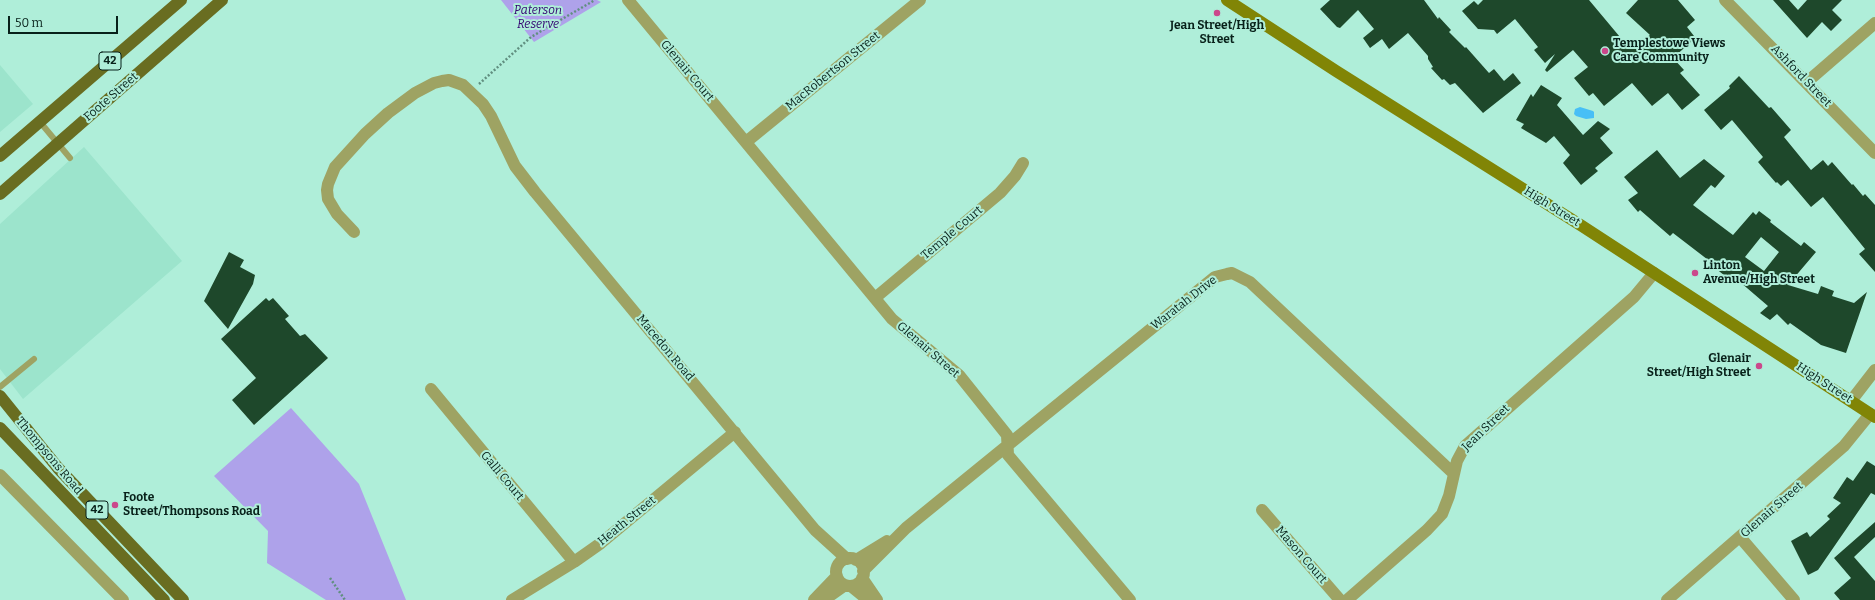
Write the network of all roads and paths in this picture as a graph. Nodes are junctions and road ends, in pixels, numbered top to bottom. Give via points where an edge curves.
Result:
1 (181, 0) edge
2 (222, 0) edge
3 (595, 0) edge
4 (628, 0) edge
5 (920, 0) edge
6 (1227, 0) edge
7 (1725, 0) edge
8 (1875, 23) edge
9 (1807, 82) junction
10 (472, 92) junction
11 (40, 122) junction
12 (746, 142) junction
13 (57, 143) junction
14 (1875, 153) edge
15 (0, 156) edge
16 (70, 158) dead end
17 (1023, 163) dead end
18 (0, 194) edge
19 (354, 232) dead end
20 (1654, 273) junction
21 (875, 298) junction
22 (34, 359) dead end
23 (1875, 370) edge
24 (0, 387) edge
25 (431, 389) dead end
26 (0, 396) edge
27 (1851, 401) junction
28 (1873, 415) edge
29 (0, 428) edge
30 (735, 432) junction
31 (1008, 445) junction
32 (1453, 473) junction
33 (0, 475) edge
34 (1262, 510) dead end
35 (906, 528) junction
36 (1740, 537) junction
37 (574, 562) junction
38 (846, 572) junction
39 (863, 574) junction
40 (330, 578) dead end
41 (123, 600) edge
42 (164, 600) edge
43 (183, 600) edge
44 (345, 600) edge
45 (512, 600) edge
46 (814, 600) edge
47 (824, 600) edge
48 (868, 600) edge
49 (877, 600) edge
50 (1130, 600) edge
51 (1340, 600) edge
52 (1347, 600) edge
53 (1667, 600) edge
54 (1794, 600) edge

1 - 11 main road, 42
2 - 13 main road, Foote Street / 42
3 - 10 path via 532,37
4 - 12 street, Glenair Court
5 - 12 street, MacRobertson Street
6 - 20 main road, High Street
7 - 9 street, Ashford Street
8 - 9 street
9 - 14 street, Ashford Street
10 - 19 street via 449,80 434,83 388,114 344,157 330,175 327,190 332,206
10 - 30 street, Macedon Road via 491,116 515,166
11 - 13 lane
11 - 15 main road, 42
12 - 21 street, Glenair Street
13 - 16 lane
13 - 18 main road, Foote Street / 42
17 - 21 street, Temple Court via 1000,193
20 - 27 main road, High Street
20 - 32 street, Jean Street via 1634,297 1472,439 1460,454
21 - 31 street, Glenair Street via 899,326 959,375 1007,435
22 - 24 lane
23 - 27 street
25 - 37 street, Galli Court
26 - 43 main road, Thompsons Road / 42 via 58,468
27 - 28 main road, High Street
28 - 36 street, Glenair Street via 1844,446
29 - 42 main road, Thompsons Road / 42
30 - 37 street, Heath Street via 601,543
30 - 38 street, Macedon Road
31 - 32 street, Waratah Drive via 1215,277 1232,273 1250,282
31 - 35 street, Waratah Drive
31 - 50 street, Glenair Street via 1008,455
32 - 52 street, Jean Street via 1446,506 1436,521
33 - 41 street
34 - 51 street, Mason Court
35 - 38 street, Waratah Drive
35 - 39 street, Waratah Drive
36 - 53 street, Glenair Street
36 - 54 street
37 - 45 street, Heath Street
38 - 39 street via 862,567
38 - 39 street, Waratah Drive via 858,584
38 - 46 street, Waratah Drive
38 - 47 street, Waratah Drive
38 - 48 street, Macedon Road
39 - 49 street
40 - 44 path

